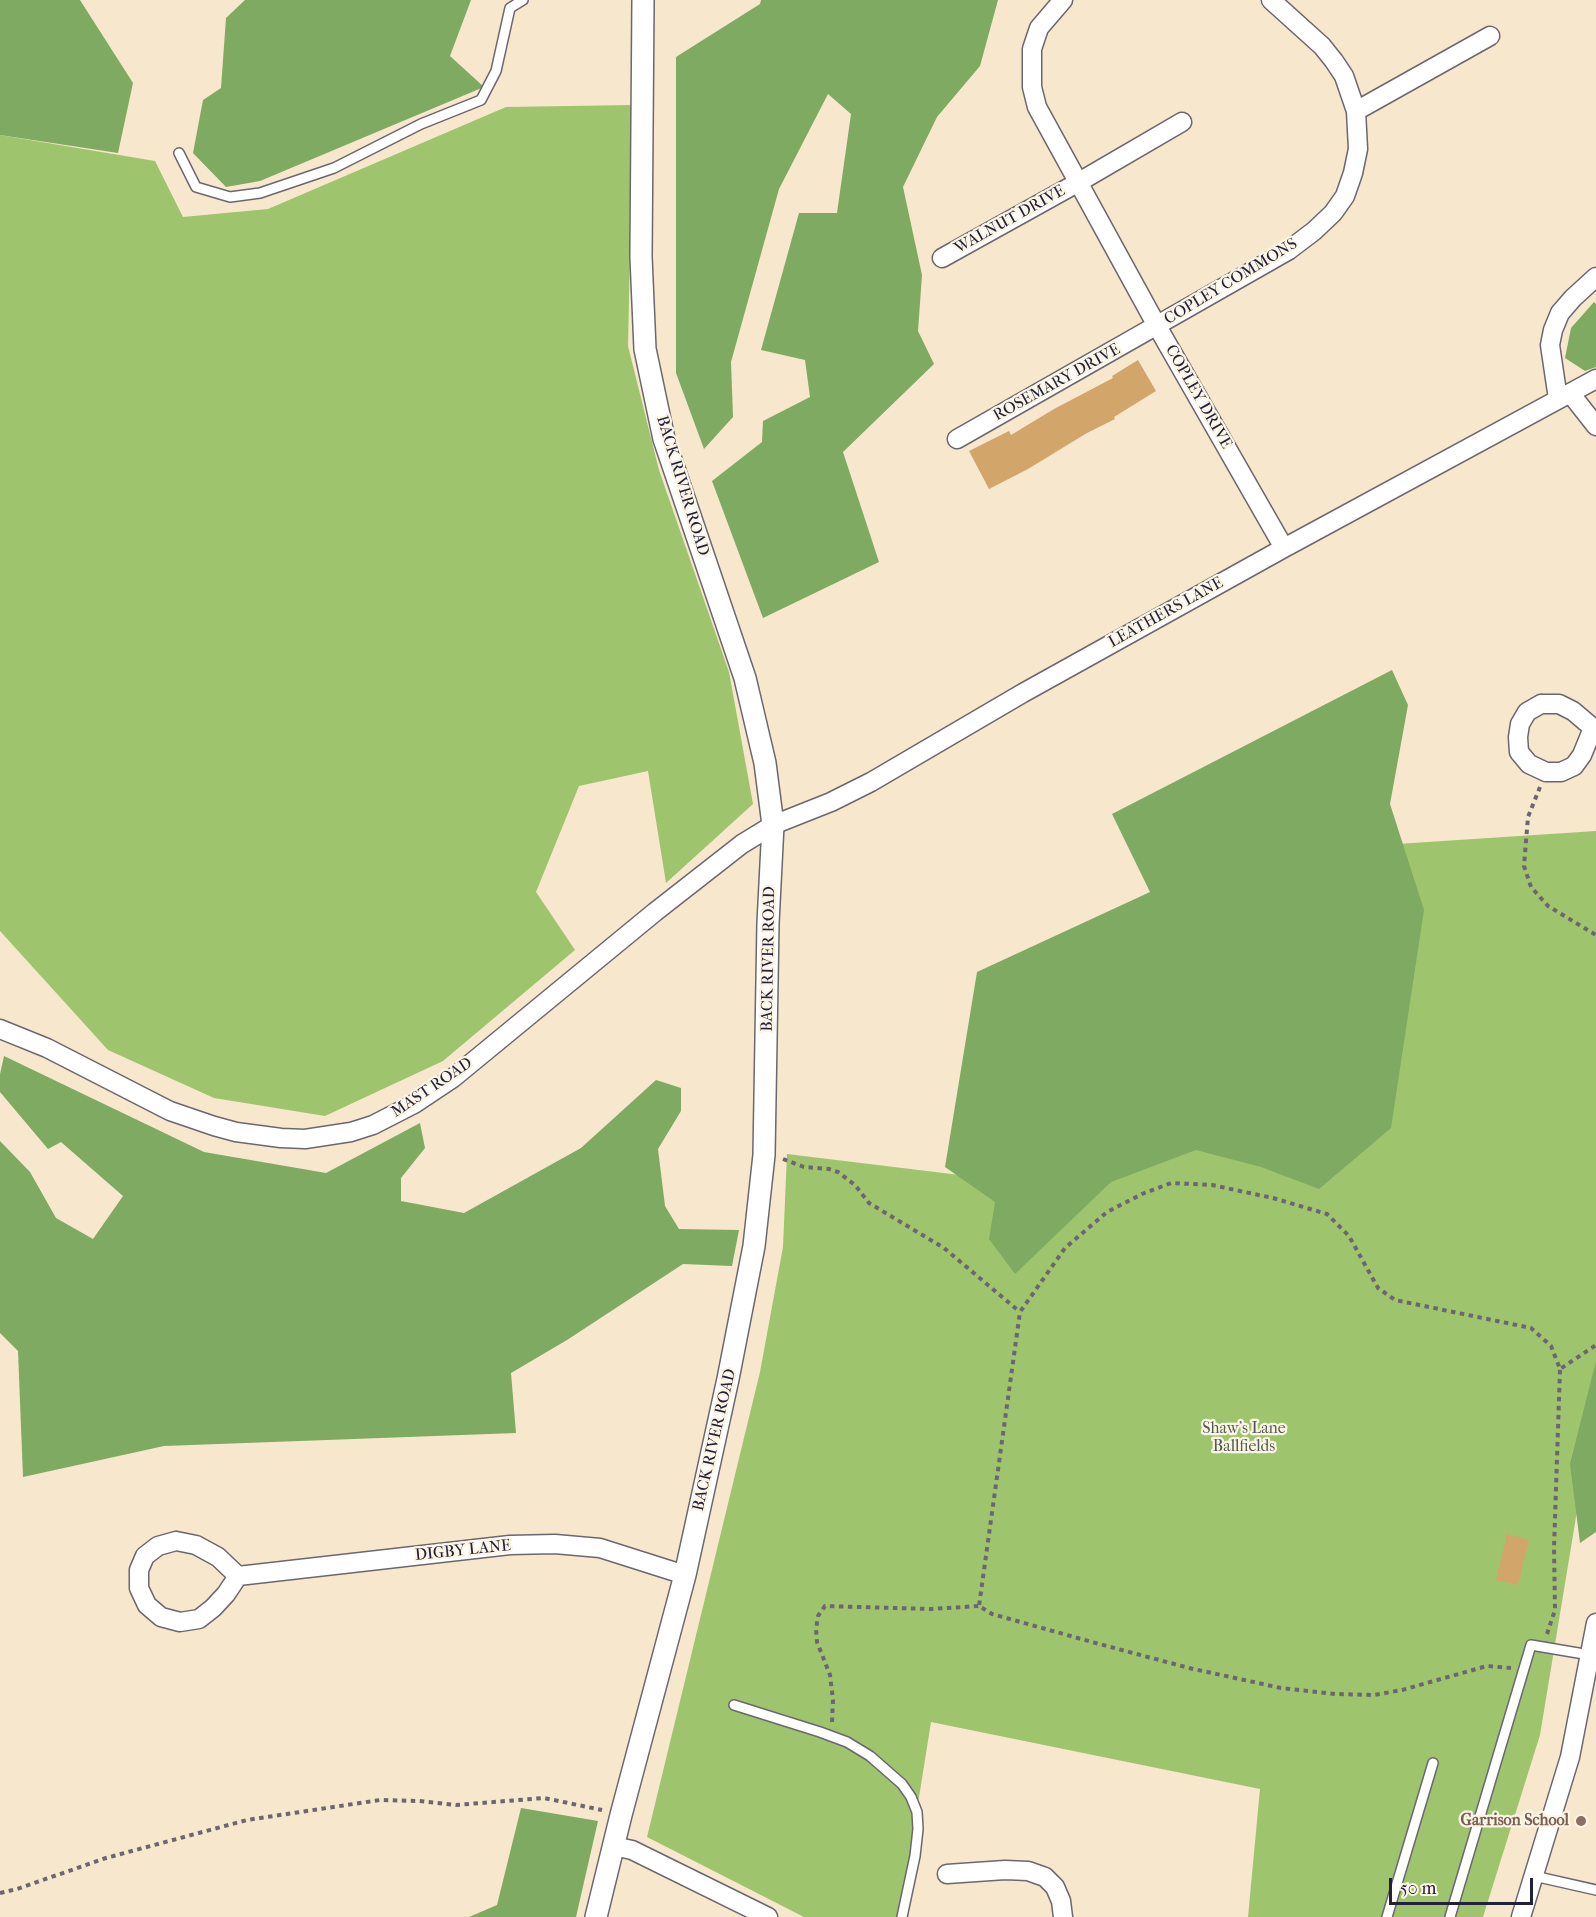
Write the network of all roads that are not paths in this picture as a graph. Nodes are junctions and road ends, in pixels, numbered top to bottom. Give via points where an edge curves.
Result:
1 (523, 0) edge
2 (643, 0) edge
3 (1063, 0) edge
4 (1270, 0) edge
5 (1490, 36) dead end
6 (1356, 111) junction
7 (1182, 122) dead end
8 (179, 153) dead end
9 (1079, 182) junction
10 (942, 258) dead end
11 (1596, 277) edge
12 (1157, 326) junction
13 (1596, 379) edge
14 (1564, 396) junction
15 (1596, 426) edge
16 (957, 440) dead end
17 (1284, 548) junction
18 (1594, 727) edge
19 (773, 825) junction
20 (0, 1029) edge
21 (685, 1575) junction
22 (238, 1576) junction
23 (1596, 1623) edge
24 (1590, 1655) junction
25 (734, 1705) dead end
26 (1433, 1763) dead end
27 (613, 1846) junction
28 (947, 1874) dead end
29 (1534, 1876) junction
30 (1596, 1890) edge
31 (596, 1917) edge
32 (768, 1917) edge
33 (902, 1917) edge
34 (1063, 1917) edge
35 (1387, 1917) edge
36 (1450, 1917) edge
37 (1521, 1917) edge

1 - 8 lane via 510,8 496,71 481,100 421,124 334,168 260,193 230,197 196,187
2 - 19 street, BACK RIVER ROAD via 641,257 645,349 664,440 745,678 761,742
3 - 9 street via 1039,28 1032,49 1032,87 1037,107
4 - 6 street, COPLEY COMMONS via 1334,61 1344,76
5 - 6 street
6 - 12 street, COPLEY COMMONS via 1358,148 1353,173 1345,196 1333,213 1289,250
7 - 9 street, WALNUT DRIVE
9 - 10 street, WALNUT DRIVE
9 - 12 street, COPLEY DRIVE
11 - 14 street via 1560,313 1553,330 1550,345
12 - 16 street, ROSEMARY DRIVE
12 - 17 street, COPLEY DRIVE
13 - 14 street, LEATHERS LANE
14 - 15 street
14 - 17 street, LEATHERS LANE
17 - 19 street, LEATHERS LANE via 871,782
18 - 18 street via 1574,766 1561,772 1546,772 1529,764 1519,752 1520,724 1527,712 1541,705 1559,704
19 - 20 street, MAST ROAD via 703,873 453,1078 394,1115 351,1132 282,1138 214,1126 170,1111 47,1048
19 - 21 street, BACK RIVER ROAD via 760,1201 747,1292
21 - 22 street, DIGBY LANE via 600,1548 555,1544 510,1545
21 - 27 street, BACK RIVER ROAD
22 - 22 street via 213,1608 199,1619 180,1622 161,1617 147,1605 139,1588 139,1570 145,1556 158,1546 176,1541 196,1545 218,1557
23 - 24 street
24 - 29 street via 1569,1757
24 - 36 lane via 1531,1645
25 - 33 lane via 847,1742 902,1784 917,1812 918,1828
26 - 35 lane
27 - 31 street, BACK RIVER ROAD
27 - 32 street via 632,1850
28 - 34 street via 1028,1871 1055,1887
29 - 30 lane
29 - 37 street

